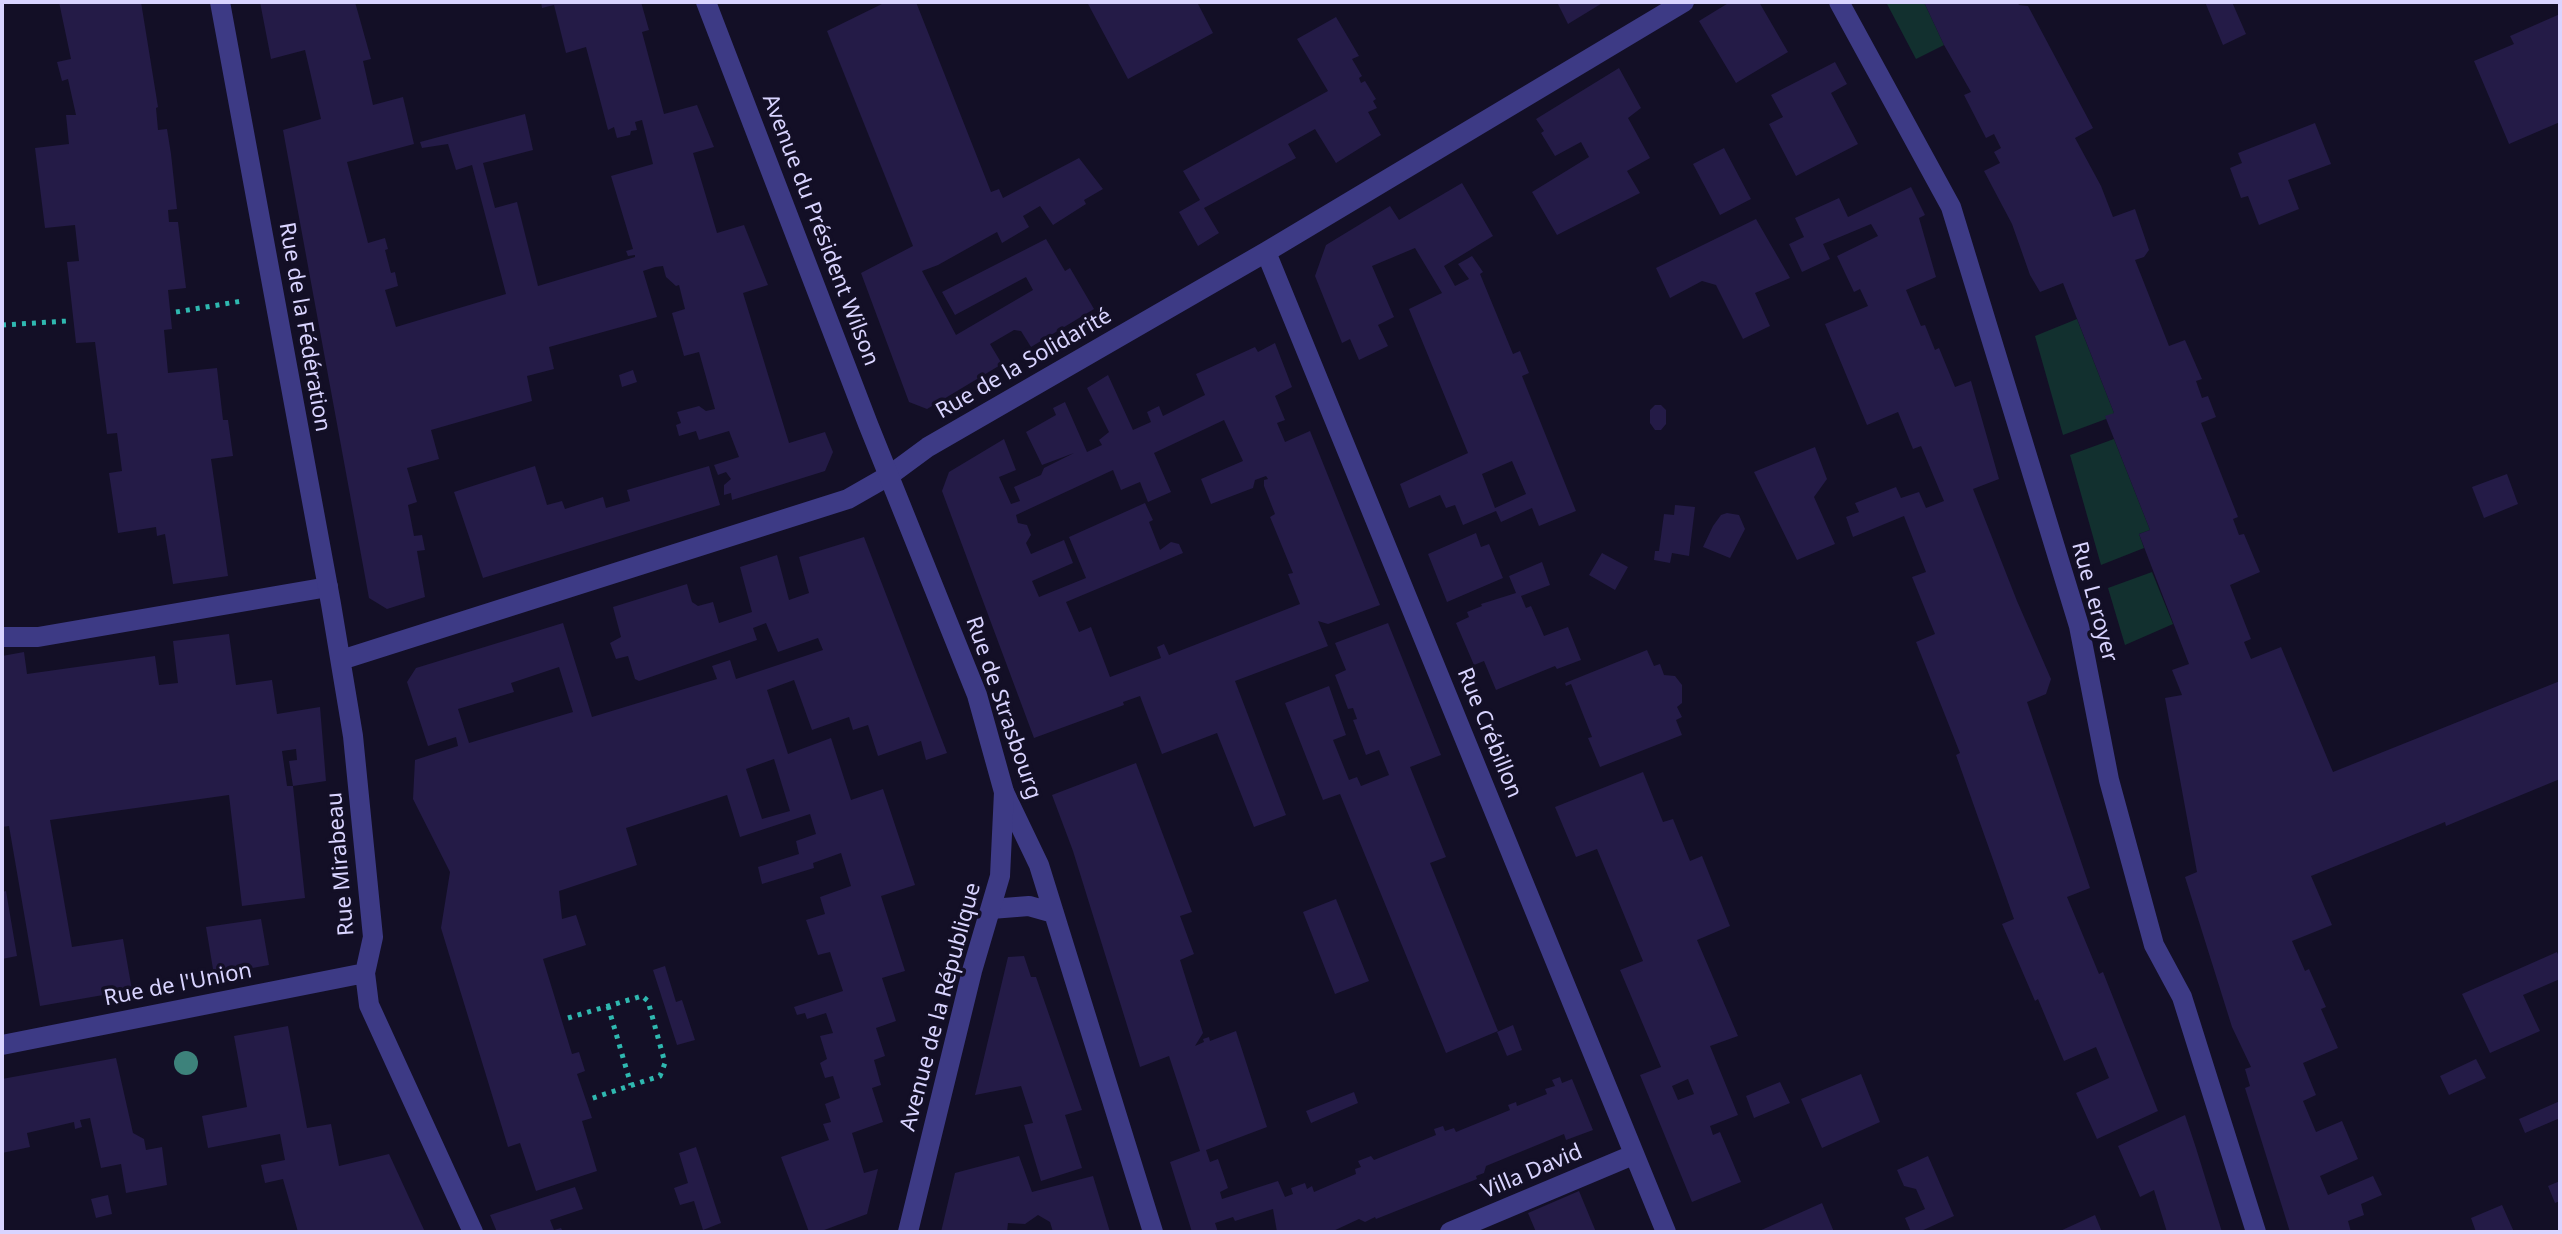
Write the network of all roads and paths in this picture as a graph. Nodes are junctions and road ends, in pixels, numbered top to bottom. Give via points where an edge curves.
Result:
1 (220, 2) edge
2 (706, 2) edge
3 (1684, 2) edge
4 (1839, 2) edge
5 (1266, 252) junction
6 (274, 295) junction
7 (176, 312) dead end
8 (68, 321) dead end
9 (2, 325) edge
10 (890, 475) junction
11 (328, 587) junction
12 (2, 637) edge
13 (341, 660) junction
14 (1004, 792) junction
15 (991, 909) junction
16 (1054, 913) junction
17 (365, 973) junction
18 (608, 1005) junction
19 (568, 1018) dead end
20 (2, 1045) edge
21 (631, 1085) junction
22 (590, 1099) dead end
23 (1633, 1155) junction
24 (473, 1232) edge
25 (908, 1232) edge
26 (1153, 1232) edge
27 (1450, 1232) edge
28 (1666, 1232) edge
29 (2256, 1232) edge

1 - 6 street, Rue de la Fédération
2 - 10 street, Avenue du Président Wilson
3 - 5 street, Rue de la Solidarité
4 - 29 street, Rue Leroyer via 1951,207 2079,626 2109,780 2154,945 2182,997
5 - 10 street, Rue de la Solidarité via 928,447
5 - 23 street, Rue Crébillon
6 - 7 path
6 - 11 street, Rue de la Fédération
8 - 9 path
10 - 13 street, Rue de la Solidarité via 848,499
10 - 14 street, Rue de Strasbourg via 977,695
11 - 12 street via 38,637
11 - 13 street, Rue de la Fédération
13 - 17 street, Rue Mirabeau via 373,937
14 - 15 street, Avenue de la République via 1000,876
14 - 16 street, Rue de Strasbourg via 1039,865
15 - 16 street via 1029,906
15 - 25 street, Avenue de la République
16 - 26 street, Rue de Strasbourg
17 - 20 street, Rue de l'Union
17 - 24 street, Rue Mirabeau via 369,1005
18 - 19 path
18 - 21 path
18 - 21 path via 642,996 648,1001 665,1070
21 - 22 path
23 - 27 street, Villa David
23 - 28 street, Rue Crébillon

